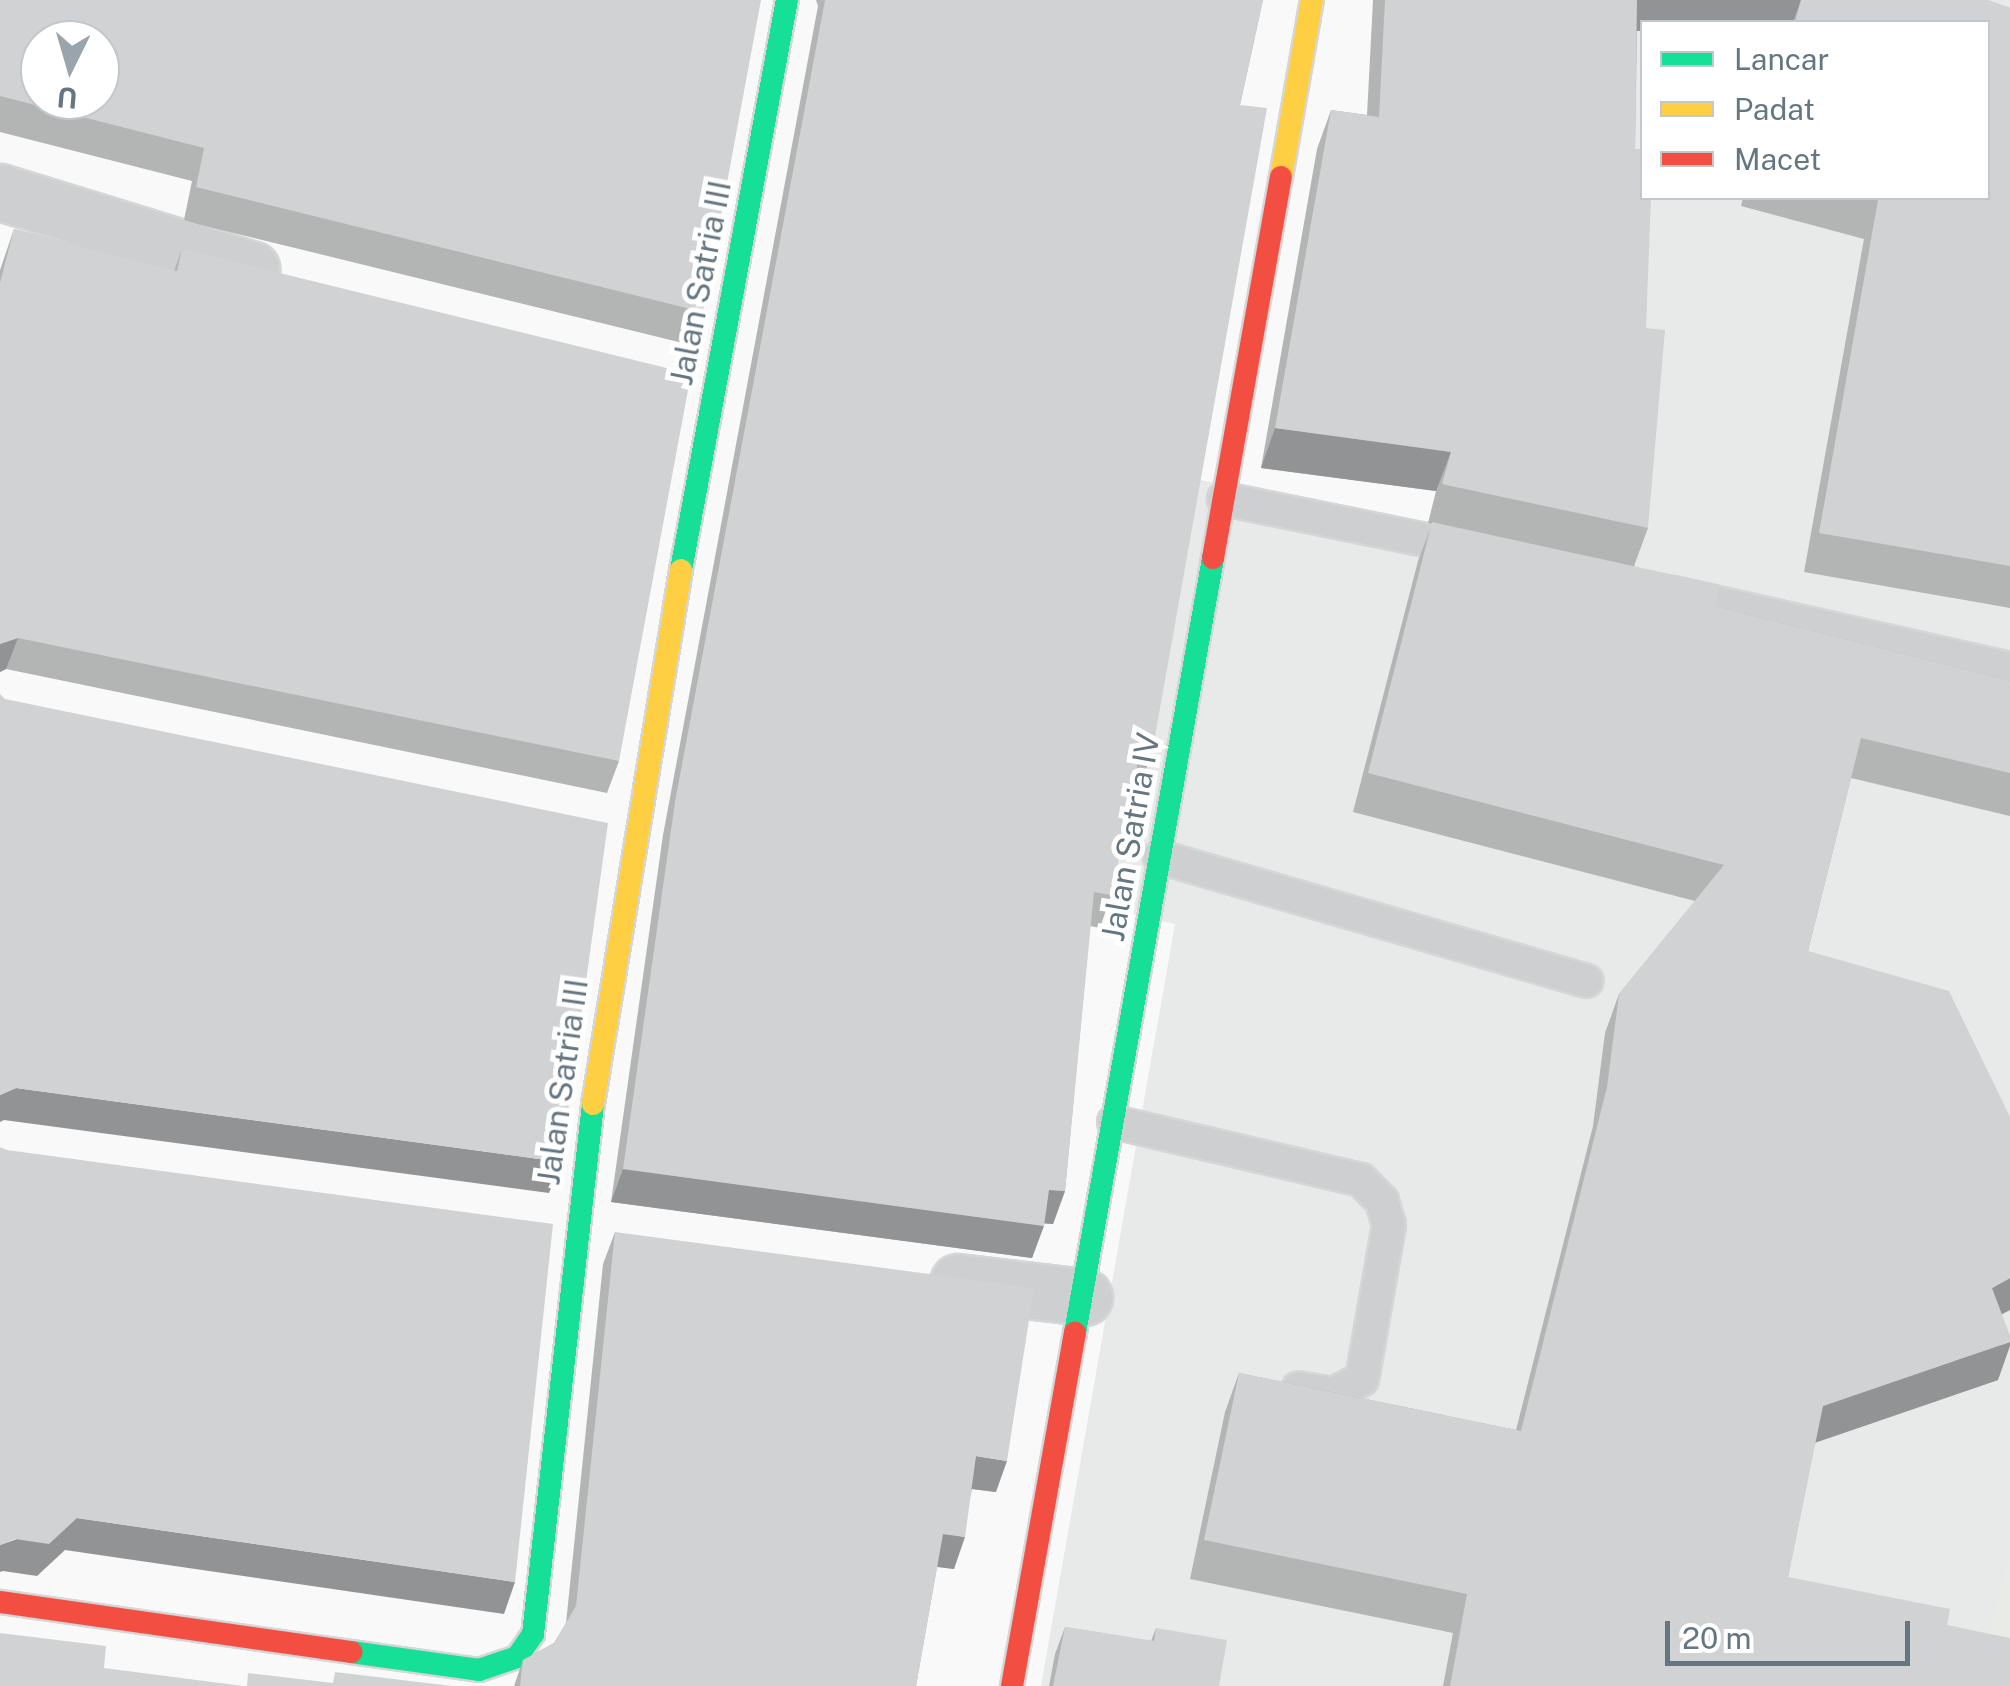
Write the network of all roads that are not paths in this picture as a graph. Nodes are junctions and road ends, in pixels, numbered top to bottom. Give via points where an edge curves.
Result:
1 (787, 0) edge
2 (1312, 0) edge
3 (0, 192) edge
4 (301, 281) edge
5 (659, 369) edge
6 (716, 383) junction
7 (1224, 499) junction
8 (1512, 558) edge
9 (1643, 587) edge
10 (2010, 670) edge
11 (1160, 857) junction
12 (1586, 981) dead end
13 (1114, 1122) junction
14 (517, 1226) edge
15 (575, 1234) junction
16 (633, 1241) edge
17 (908, 1276) edge
18 (1084, 1298) junction
19 (1262, 1382) edge
20 (0, 1602) edge
21 (1012, 1686) edge

1 - 6 street, Jalan Satria III
2 - 7 street, Jalan Satria IV
3 - 4 street via 106,232
5 - 6 street
6 - 15 street, Jalan Satria III via 613,826
7 - 8 lane
7 - 11 street, Jalan Satria IV
9 - 10 lane
11 - 12 lane
11 - 13 street, Jalan Satria IV
13 - 18 street, Jalan Satria IV
13 - 19 lane via 1360,1180 1382,1201 1389,1225 1362,1379 1334,1394
14 - 15 street
15 - 16 street
15 - 20 street, Jalan Satria III via 533,1634 517,1657 479,1670
17 - 18 street
18 - 21 street, Jalan Satria IV

